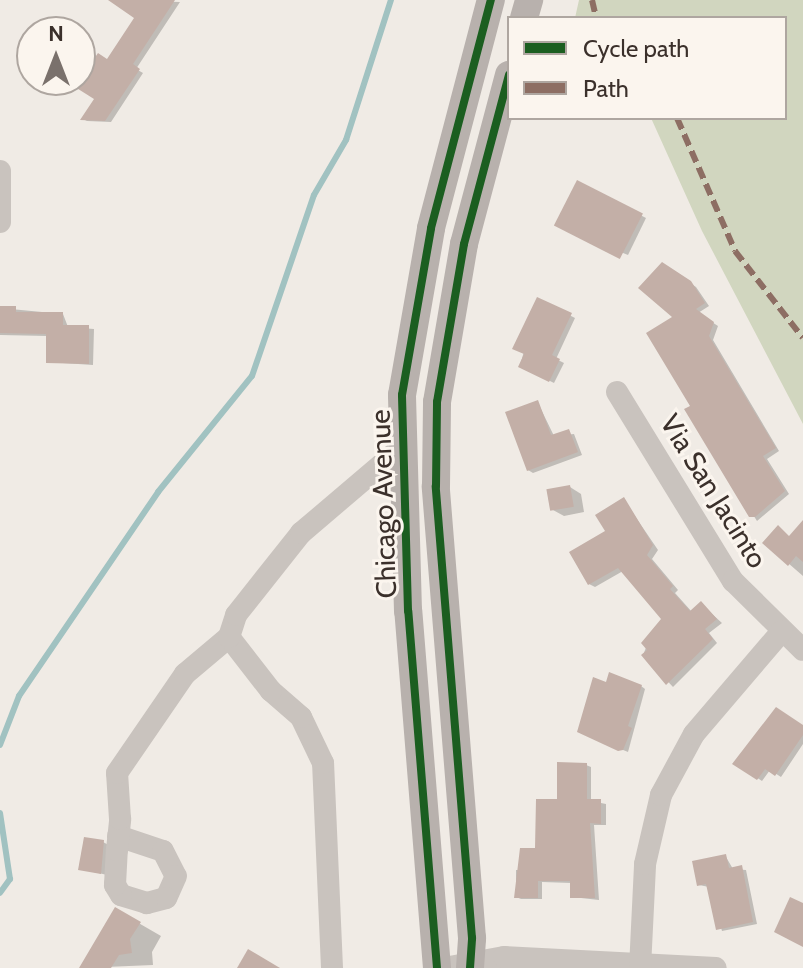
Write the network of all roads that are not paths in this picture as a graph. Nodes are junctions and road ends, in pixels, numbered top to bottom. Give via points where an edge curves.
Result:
1 (491, 0) edge
2 (507, 83) edge
3 (0, 171) edge
4 (0, 222) edge
5 (617, 392) dead end
6 (401, 448) junction
7 (782, 631) junction
8 (229, 637) junction
9 (803, 650) edge
10 (118, 836) dead end
11 (640, 965) edge
12 (465, 967) edge
13 (332, 968) edge
14 (437, 968) edge
15 (716, 968) edge

1 - 6 main road, Chicago Avenue via 410,325
2 - 12 main road, Chicago Avenue via 464,244 437,402 437,502
3 - 4 street
5 - 7 street, Via San Jacinto via 733,581
6 - 8 street via 301,533 236,615
6 - 14 main road, Chicago Avenue
7 - 9 street, Via San Jacinto
7 - 11 street via 694,734 661,795 645,864
8 - 10 street via 185,674 117,773
8 - 13 street via 271,691 301,717 323,763
11 - 12 street via 504,957
11 - 15 street

